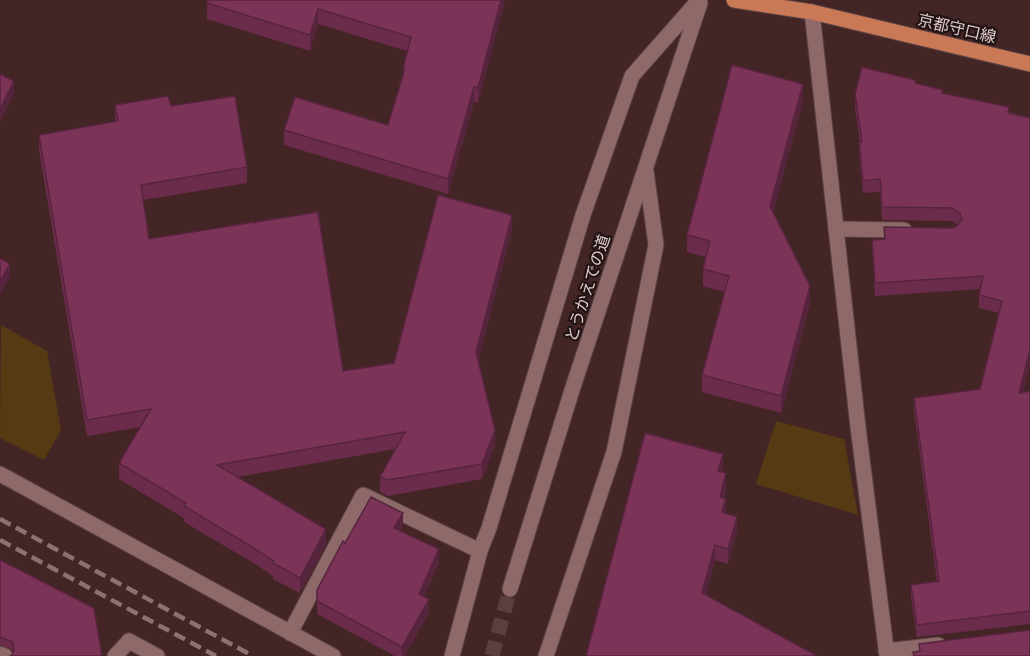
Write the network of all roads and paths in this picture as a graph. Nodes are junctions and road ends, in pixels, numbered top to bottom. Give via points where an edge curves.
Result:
1 (700, 0) edge
2 (734, 0) edge
3 (812, 12) junction
4 (1030, 64) edge
5 (646, 168) junction
6 (836, 229) junction
7 (917, 231) edge
8 (0, 474) edge
9 (480, 551) junction
10 (510, 589) tunnel mouth
11 (290, 633) junction
12 (953, 643) edge
13 (887, 653) edge
14 (0, 654) edge
15 (5, 656) edge
16 (115, 656) edge
17 (157, 656) edge
18 (333, 656) edge
19 (452, 656) edge
20 (546, 656) edge

1 - 5 street, とうかえでの道
1 - 9 street via 632,76 583,215
2 - 3 main road, 京都守口線
3 - 4 main road, 京都守口線
3 - 6 street
5 - 10 street, とうかえでの道
5 - 20 street via 656,245 614,452
6 - 7 street
6 - 13 street
8 - 11 street
9 - 11 street via 363,495
9 - 19 street
11 - 18 street
12 - 13 street
14 - 15 street
16 - 17 street via 129,641

